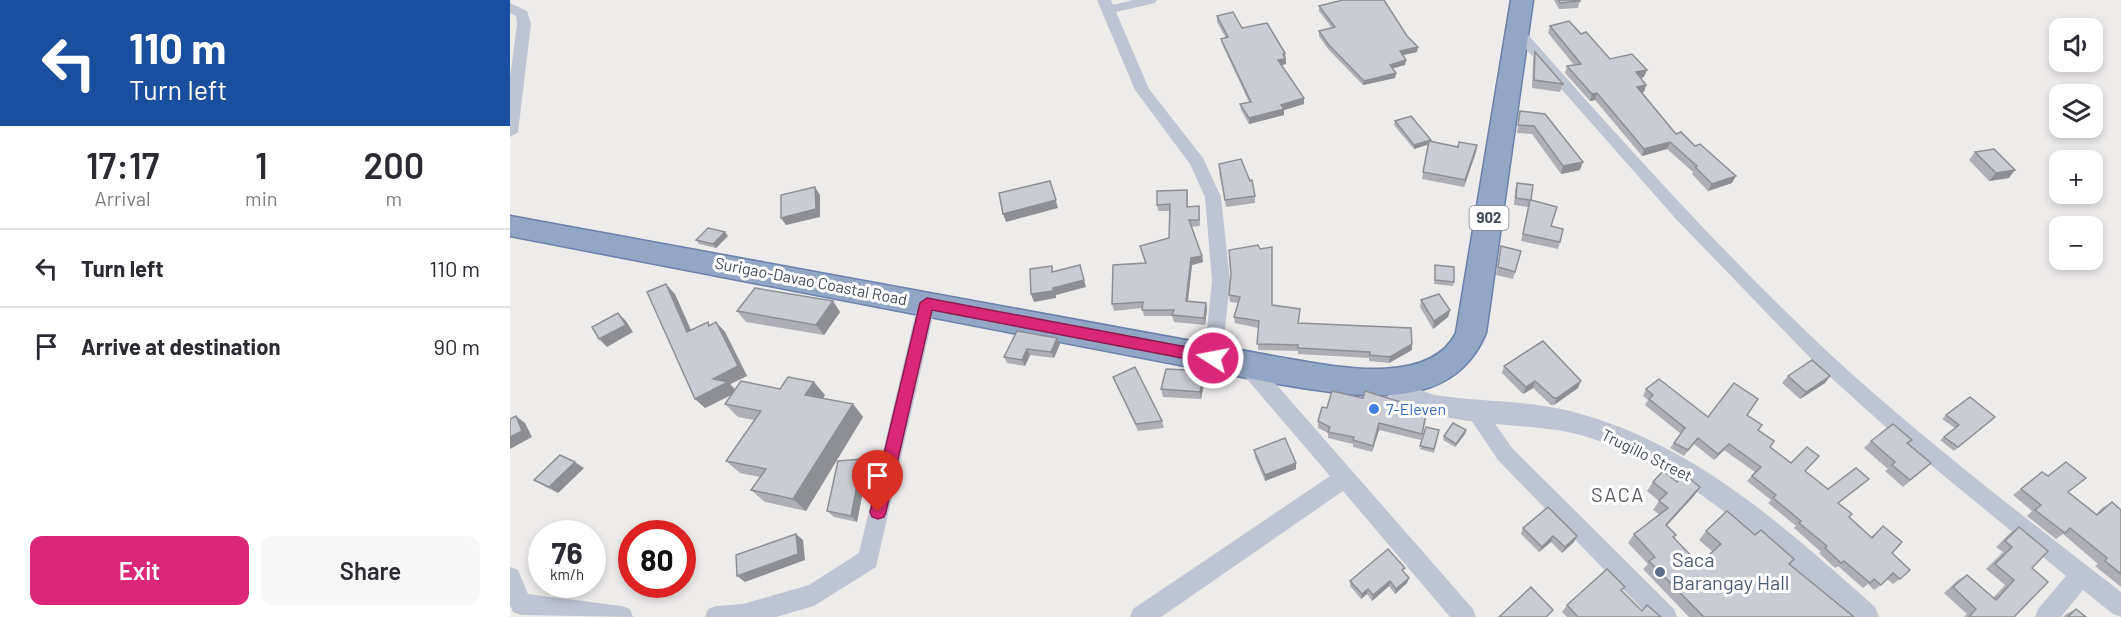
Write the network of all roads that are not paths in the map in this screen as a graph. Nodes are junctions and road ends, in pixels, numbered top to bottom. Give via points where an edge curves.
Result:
1 (1150, 0) edge
2 (1522, 0) edge
3 (1106, 5) edge
4 (510, 7) edge
5 (1517, 31) junction
6 (510, 132) edge
7 (510, 226) edge
8 (927, 303) junction
9 (1213, 358) junction
10 (1248, 366) junction
11 (1388, 381) junction
12 (1475, 411) junction
13 (1345, 478) junction
14 (2082, 575) junction
15 (510, 578) edge
16 (2121, 606) edge
17 (622, 617) edge
18 (716, 617) edge
19 (1141, 617) edge
20 (1465, 617) edge
21 (1666, 617) edge
22 (1865, 617) edge
23 (2046, 617) edge

1 - 3 street
2 - 5 highway, Surigao-Davao Coastal Road / 902
3 - 9 street via 1142,90 1197,162 1213,197 1221,281
4 - 6 street via 522,14 524,24
5 - 11 highway, Surigao-Davao Coastal Road / 902 via 1468,343 1453,360 1429,375
5 - 14 street via 1785,322 1880,410
7 - 8 highway, Surigao-Davao Coastal Road / 902
8 - 9 highway, Surigao-Davao Coastal Road / 902
8 - 18 street via 868,559 814,594 743,615
9 - 10 highway, Surigao-Davao Coastal Road / 902
10 - 11 highway, Surigao-Davao Coastal Road / 902 via 1348,381
10 - 13 street
11 - 12 street, Trugillo Street via 1413,398
12 - 21 street via 1505,454
12 - 22 street, Trugillo Street via 1569,422 1656,456 1727,497
13 - 19 street
13 - 20 street
14 - 16 street
14 - 23 street
15 - 17 street via 520,604

